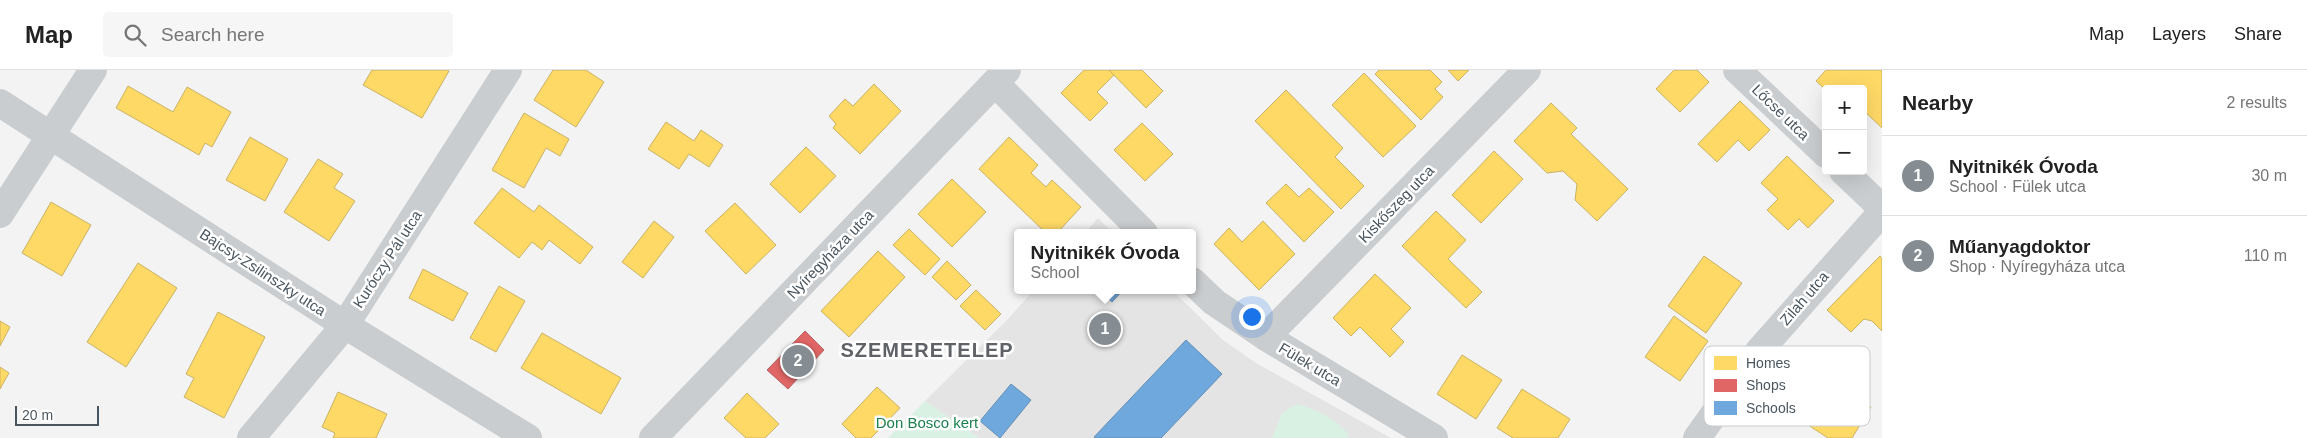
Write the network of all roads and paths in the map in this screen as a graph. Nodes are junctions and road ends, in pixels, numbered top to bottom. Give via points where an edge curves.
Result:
1 (93, 70) edge
2 (508, 70) edge
3 (1527, 70) edge
4 (1737, 70) edge
5 (1001, 77) edge
6 (0, 103) edge
7 (51, 136) junction
8 (1822, 150) edge
9 (1847, 175) edge
10 (1882, 208) edge
11 (1882, 212) edge
12 (0, 214) edge
13 (1140, 229) edge
14 (1196, 285) edge
15 (345, 325) junction
16 (1266, 337) junction
17 (1763, 346) edge
18 (1706, 426) edge
19 (251, 438) edge
20 (528, 438) edge
21 (653, 438) edge
22 (1434, 438) edge
23 (1698, 438) edge

1 - 7 street
2 - 15 street, Kuróczy Pál utca
3 - 16 street, Kiskőszeg utca
4 - 8 street, Lőcse utca
5 - 13 street
5 - 21 street, Nyíregyháza utca
6 - 7 street, Bajcsy-Zsilinszky utca
7 - 12 street
7 - 15 street, Bajcsy-Zsilinszky utca
9 - 10 street
11 - 17 street, Zilah utca
14 - 16 street, Fülek utca via 1214,302
15 - 19 street, Kuróczy Pál utca
15 - 20 street, Bajcsy-Zsilinszky utca
16 - 22 street, Fülek utca
18 - 23 street, Zilah utca

